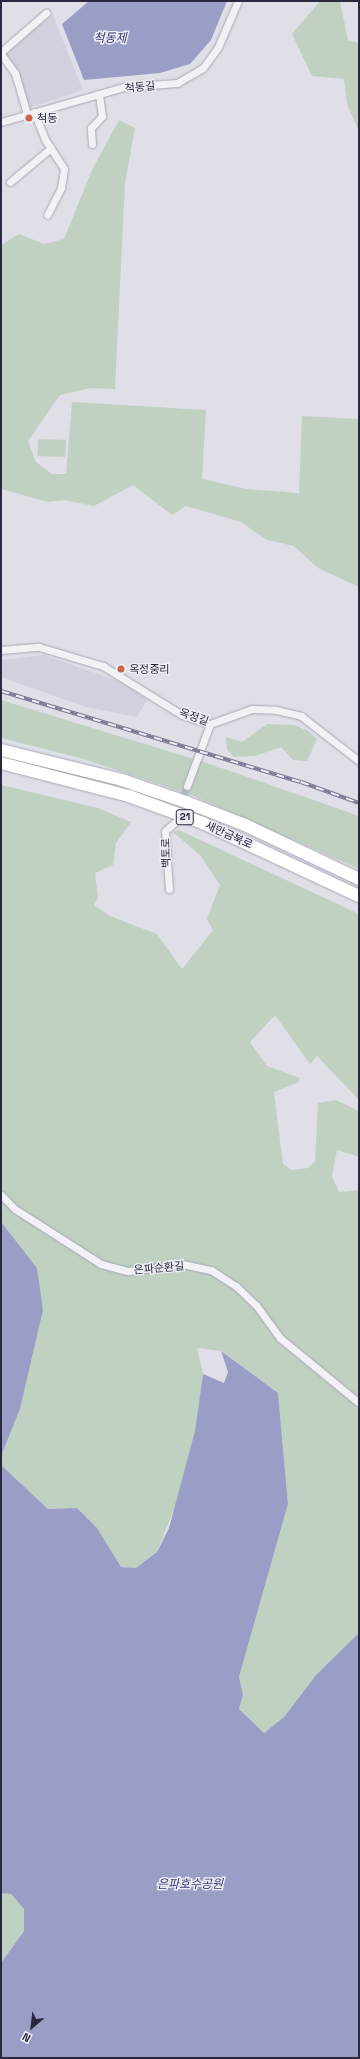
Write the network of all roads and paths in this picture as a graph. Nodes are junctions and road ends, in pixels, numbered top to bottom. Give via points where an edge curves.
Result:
1 (238, 1) edge
2 (46, 13) dead end
3 (1, 53) edge
4 (98, 94) junction
5 (30, 113) junction
6 (1, 122) edge
7 (92, 144) dead end
8 (51, 148) junction
9 (10, 182) dead end
10 (47, 215) dead end
11 (1, 650) edge
12 (210, 724) junction
13 (1, 750) edge
14 (359, 761) edge
15 (1, 763) edge
16 (187, 786) tunnel mouth
17 (175, 822) tunnel mouth
18 (359, 879) edge
19 (169, 889) dead end
20 (359, 896) edge
21 (1, 1195) edge
22 (359, 1403) edge

1 - 4 street, 척동길 via 218,47 203,68 177,83 124,87
2 - 3 street
3 - 5 street via 15,73
4 - 5 street, 척동길
4 - 7 street via 102,116 91,128
5 - 6 street, 척동길
5 - 8 street
8 - 9 street
8 - 10 street via 64,169 61,188
11 - 12 street, 옥정길 via 39,648 103,666 182,715
12 - 14 street, 옥정길 via 233,714 276,710 301,716
12 - 16 street
13 - 18 highway, 새만금북로 / 21 via 122,780 186,802 244,825
15 - 20 highway, 새만금북로 / 21 via 129,796 202,823
17 - 19 street, 백토로 via 165,831
21 - 22 street, 은파순환길 via 15,1209 101,1264 128,1271 182,1264 211,1270 236,1286 256,1304 280,1338

